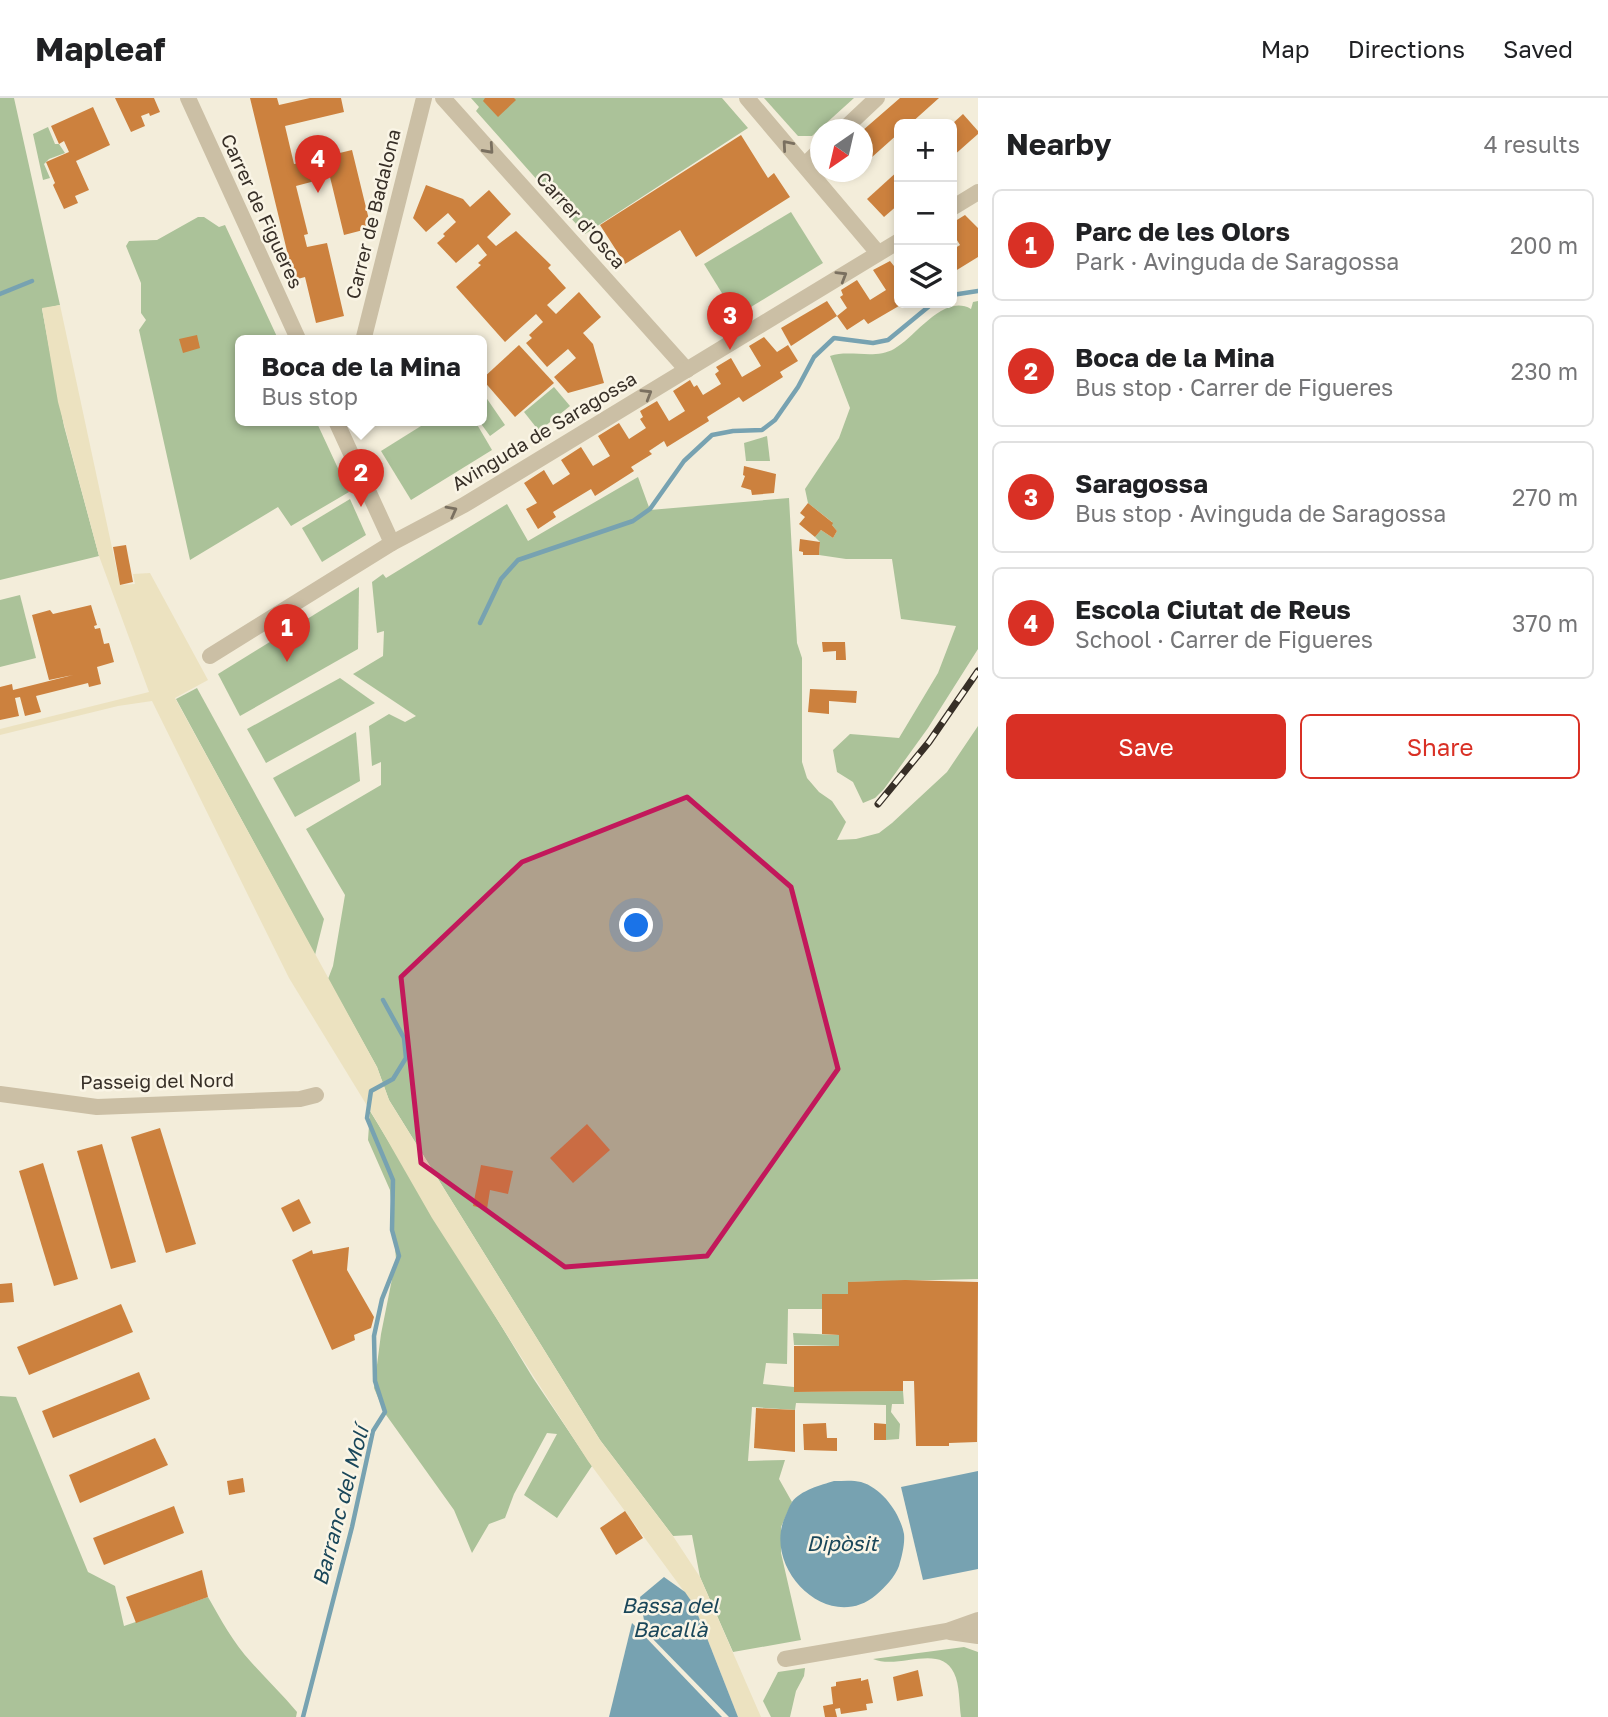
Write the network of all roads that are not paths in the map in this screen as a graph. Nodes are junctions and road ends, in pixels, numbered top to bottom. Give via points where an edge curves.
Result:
1 (188, 98) edge
2 (425, 98) edge
3 (443, 98) edge
4 (747, 98) edge
5 (877, 98) edge
6 (855, 119) edge
7 (810, 160) edge
8 (805, 165) junction
9 (978, 192) edge
10 (957, 205) edge
11 (894, 244) edge
12 (878, 253) junction
13 (296, 335) edge
14 (365, 335) edge
15 (687, 370) junction
16 (340, 426) edge
17 (392, 543) junction
18 (210, 656) dead end
19 (0, 1094) edge
20 (316, 1095) dead end
21 (978, 1620) edge
22 (947, 1631) junction
23 (978, 1636) edge
24 (785, 1659) dead end

1 - 13 street, Carrer de Figueres
2 - 14 street, Carrer de Badalona
3 -> 15 street, Carrer d'Osca
8 -> 4 street
5 - 6 street
7 - 8 street
8 - 12 street
9 - 10 street
11 - 12 street, Avinguda de Saragossa
15 -> 12 street, Avinguda de Saragossa
17 -> 15 street, Avinguda de Saragossa via 464,505
16 - 17 street
17 - 18 street, Avinguda de Saragossa
19 - 20 street, Passeig del Nord via 97,1107
21 - 22 street
22 - 23 street
22 - 24 street

